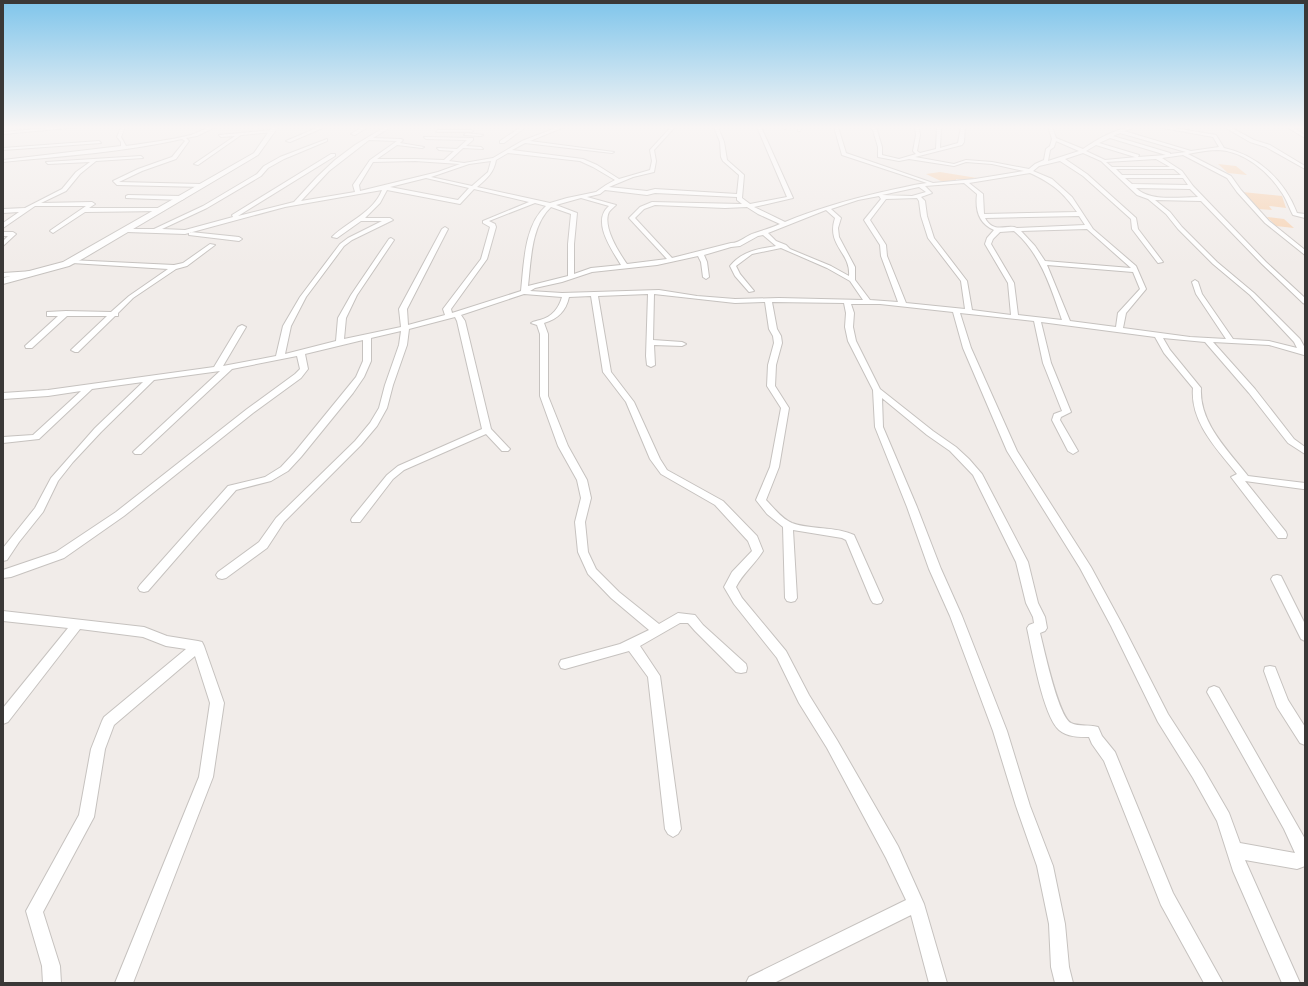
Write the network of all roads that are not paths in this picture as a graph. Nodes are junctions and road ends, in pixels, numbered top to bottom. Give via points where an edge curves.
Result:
1 (78, 173) edge
2 (134, 173) edge
3 (223, 173) edge
4 (261, 173) edge
5 (304, 173) edge
6 (324, 173) edge
7 (364, 173) edge
8 (436, 173) edge
9 (488, 173) edge
10 (607, 173) edge
11 (644, 173) edge
12 (740, 173) edge
13 (779, 173) edge
14 (902, 173) edge
15 (1022, 173) edge
16 (1034, 173) edge
17 (1082, 173) edge
18 (1117, 173) edge
19 (1181, 173) edge
20 (1221, 173) edge
21 (1268, 173) edge
22 (426, 176) junction
23 (1121, 176) junction
24 (1185, 177) junction
25 (620, 181) junction
26 (965, 182) junction
27 (935, 184) junction
28 (201, 186) junction
29 (921, 186) junction
30 (1131, 186) junction
31 (472, 187) junction
32 (1190, 187) junction
33 (385, 188) junction
34 (602, 188) junction
35 (358, 194) junction
36 (740, 196) junction
37 (578, 197) junction
38 (870, 197) junction
39 (128, 198) dead end
40 (182, 198) junction
41 (884, 198) junction
42 (919, 198) junction
43 (1150, 198) junction
44 (1203, 199) junction
45 (535, 201) junction
46 (295, 204) junction
47 (33, 205) junction
48 (549, 206) junction
49 (748, 206) junction
50 (828, 209) junction
51 (24, 210) junction
52 (84, 210) junction
53 (161, 210) junction
54 (3, 211) edge
55 (1080, 214) junction
56 (983, 216) junction
57 (1305, 216) edge
58 (359, 219) junction
59 (3, 221) edge
60 (10, 221) junction
61 (225, 222) junction
62 (784, 224) junction
63 (3, 226) edge
64 (1088, 227) junction
65 (1014, 228) junction
66 (445, 229) dead end
67 (127, 230) junction
68 (998, 230) junction
69 (53, 231) dead end
70 (154, 231) junction
71 (185, 232) junction
72 (764, 233) junction
73 (3, 234) edge
74 (335, 237) dead end
75 (239, 238) dead end
76 (391, 240) dead end
77 (3, 244) edge
78 (212, 245) dead end
79 (738, 245) junction
80 (784, 246) junction
81 (750, 252) junction
82 (1305, 253) edge
83 (700, 254) junction
84 (671, 260) junction
85 (72, 261) junction
86 (1160, 262) dead end
87 (1043, 263) junction
88 (174, 267) junction
89 (625, 267) junction
90 (1135, 270) junction
91 (39, 272) junction
92 (3, 275) edge
93 (571, 277) junction
94 (706, 277) dead end
95 (852, 280) junction
96 (3, 281) edge
97 (1195, 282) dead end
98 (751, 290) dead end
99 (524, 292) junction
100 (651, 292) junction
101 (566, 295) junction
102 (594, 295) junction
103 (768, 300) junction
104 (847, 301) junction
105 (868, 302) junction
106 (1305, 302) edge
107 (903, 305) junction
108 (956, 311) junction
109 (969, 312) junction
110 (66, 313) junction
111 (50, 314) dead end
112 (115, 314) junction
113 (453, 315) junction
114 (1015, 317) junction
115 (1037, 320) junction
116 (1067, 323) junction
117 (242, 327) dead end
118 (405, 329) junction
119 (1119, 330) junction
120 (1158, 335) junction
121 (367, 336) junction
122 (1207, 340) junction
123 (1230, 341) junction
124 (340, 342) junction
125 (650, 342) junction
126 (682, 344) dead end
127 (29, 346) dead end
128 (75, 350) dead end
129 (1305, 353) edge
130 (301, 354) junction
131 (280, 358) junction
132 (651, 365) dead end
133 (229, 367) junction
134 (216, 369) junction
135 (150, 379) junction
136 (89, 388) junction
137 (877, 390) junction
138 (3, 396) edge
139 (487, 430) junction
140 (3, 440) edge
141 (505, 449) dead end
142 (1073, 451) dead end
143 (1305, 451) edge
144 (138, 452) dead end
145 (1244, 477) junction
146 (1304, 486) dead end
147 (356, 520) dead end
148 (788, 526) junction
149 (1282, 535) dead end
150 (3, 557) edge
151 (3, 574) edge
152 (222, 575) dead end
153 (1277, 579) dead end
154 (144, 588) dead end
155 (791, 598) dead end
156 (878, 600) dead end
157 (3, 616) edge
158 (77, 625) junction
159 (658, 630) junction
160 (1305, 636) edge
161 (631, 644) junction
162 (198, 646) junction
163 (565, 664) dead end
164 (742, 668) dead end
165 (1270, 671) dead end
166 (1214, 692) dead end
167 (3, 718) edge
168 (1305, 739) edge
169 (673, 829) dead end
170 (1234, 850) junction
171 (916, 904) junction
172 (52, 983) edge
173 (124, 983) edge
174 (755, 983) edge
175 (938, 983) edge
176 (1064, 983) edge
177 (1214, 983) edge
178 (1291, 983) edge

1 - 47 street via 64,190
2 - 28 street via 116,182
3 - 28 street
4 - 70 street via 205,207
5 - 61 street
6 - 46 street
7 - 35 street via 356,185
8 - 22 street
9 - 31 street via 481,182
10 - 25 street
11 - 25 street
12 - 36 street via 742,175
13 - 49 street via 790,198
14 - 27 street
15 - 26 street
16 - 55 street via 1050,180 1070,198
17 - 86 street via 1134,219 1135,229
18 - 23 street
19 - 24 street
20 - 82 street via 1234,182 1267,222
21 - 57 street via 1284,191 1295,214
22 - 31 street
22 - 33 street
23 - 24 street
23 - 30 street
24 - 32 street
25 - 34 street
26 - 27 street
26 - 56 street via 980,194 978,200
27 - 29 street
28 - 40 street
29 - 38 street
29 - 42 street via 929,193
30 - 32 street
30 - 43 street via 1139,194
31 - 33 street via 460,202
31 - 45 street
32 - 44 street
33 - 35 street
33 - 58 street via 384,194
34 - 36 street via 647,193 654,191
34 - 37 street via 598,194
35 - 46 street
36 - 49 street via 739,199
37 - 48 street
37 - 89 street via 614,205 607,211 604,219 608,235
38 - 41 street
38 - 50 street
39 - 40 street
40 - 53 street
41 - 42 street
41 - 107 street via 867,220 883,245 884,256
42 - 109 street via 922,201 931,238 964,281
43 - 44 street
43 - 129 street via 1168,213 1215,263 1252,294 1297,341
44 - 106 street
45 - 48 street
45 - 113 street via 485,222 493,227 484,259 447,309
46 - 61 street
47 - 51 street
47 - 52 street via 92,204
48 - 93 street via 574,213
48 - 99 street via 537,221
49 - 62 street
49 - 84 street via 648,204 632,218
50 - 62 street
50 - 95 street via 838,218 836,237 849,259
51 - 54 street
51 - 60 street
52 - 53 street
52 - 69 street
53 - 67 street
55 - 56 street
55 - 64 street
56 - 68 street via 988,226
58 - 74 street
58 - 131 street via 390,220 342,245 303,297 287,326
59 - 60 street
60 - 63 street
61 - 71 street
62 - 72 street
64 - 65 street
64 - 90 street
65 - 68 street
65 - 87 street via 1024,236
66 - 118 street via 403,309
67 - 70 street
67 - 85 street
68 - 114 street via 988,244 990,252 1010,280
70 - 71 street
71 - 75 street
72 - 79 street via 756,234
72 - 80 street via 774,242
73 - 77 street via 13,234
76 - 124 street via 354,295 342,318
78 - 88 street via 185,265
79 - 81 street
79 - 83 street
80 - 81 street
80 - 95 street
81 - 98 street via 733,266 737,275
83 - 84 street
83 - 94 street
84 - 89 street
85 - 88 street
85 - 91 street
87 - 90 street
87 - 116 street
88 - 112 street via 131,297
89 - 93 street via 591,270
90 - 119 street via 1143,289 1122,313
91 - 92 street
91 - 96 street
93 - 99 street via 533,286
95 - 105 street
97 - 123 street via 1199,294
99 - 101 street
99 - 113 street
100 - 102 street
100 - 103 street via 735,300
100 - 125 street
101 - 102 street
101 - 159 street via 560,313 537,323 544,334 544,396 563,446 582,480 586,498 580,522 583,552 592,571 615,595
102 - 171 street via 606,372 630,402 655,459 664,472 718,503 753,538 758,551 736,575 730,587 738,601 782,655 804,699 892,852
103 - 104 street
103 - 148 street via 778,343 772,365 771,386 785,408 777,454 761,500
104 - 105 street
104 - 137 street via 852,341
105 - 107 street
107 - 108 street
108 - 109 street
108 - 170 street via 966,348 1012,451 1085,567 1163,718 1224,818
109 - 114 street
110 - 111 street
110 - 112 street
110 - 127 street
112 - 128 street
113 - 118 street
113 - 139 street via 461,321
114 - 115 street
115 - 116 street
115 - 142 street via 1047,363 1067,412 1057,416 1056,420
116 - 119 street
117 - 134 street
118 - 121 street
118 - 152 street via 403,345 383,408 374,424 280,520 263,545
119 - 120 street
120 - 122 street
120 - 145 street via 1167,351 1197,388 1196,400 1199,411 1213,438
121 - 124 street
121 - 154 street via 368,354 365,368 347,396 294,460 267,479 232,488
122 - 123 street
122 - 143 street via 1291,441
123 - 129 street via 1270,343
124 - 130 street
125 - 126 street
125 - 132 street
130 - 131 street
130 - 151 street via 304,369 298,376 120,514 60,555
131 - 133 street
133 - 134 street
133 - 144 street
134 - 135 street
135 - 136 street
135 - 150 street via 70,460 54,480 39,510
136 - 138 street
136 - 140 street via 36,437
137 - 176 street via 879,427 1000,731 1045,866 1058,924 1060,967
137 - 177 street via 957,453 977,474 1022,562 1032,603 1039,617 1041,628 1033,628 1057,715 1063,725 1073,730 1093,731 1110,757 1167,899
139 - 141 street
139 - 147 street via 401,468 390,477
145 - 146 street
145 - 149 street via 1236,477
148 - 155 street
148 - 156 street via 850,538
153 - 160 street
157 - 158 street
158 - 162 street via 144,632 166,641
158 - 167 street
159 - 161 street
159 - 164 street via 678,618 691,618
161 - 163 street
161 - 169 street via 654,676
162 - 172 street via 109,721 98,749 86,817 34,912 52,966
162 - 173 street via 217,703 206,777
165 - 168 street via 1282,703
166 - 170 street via 1289,824 1304,858 1297,861
170 - 178 street via 1241,872
171 - 174 street
171 - 175 street

